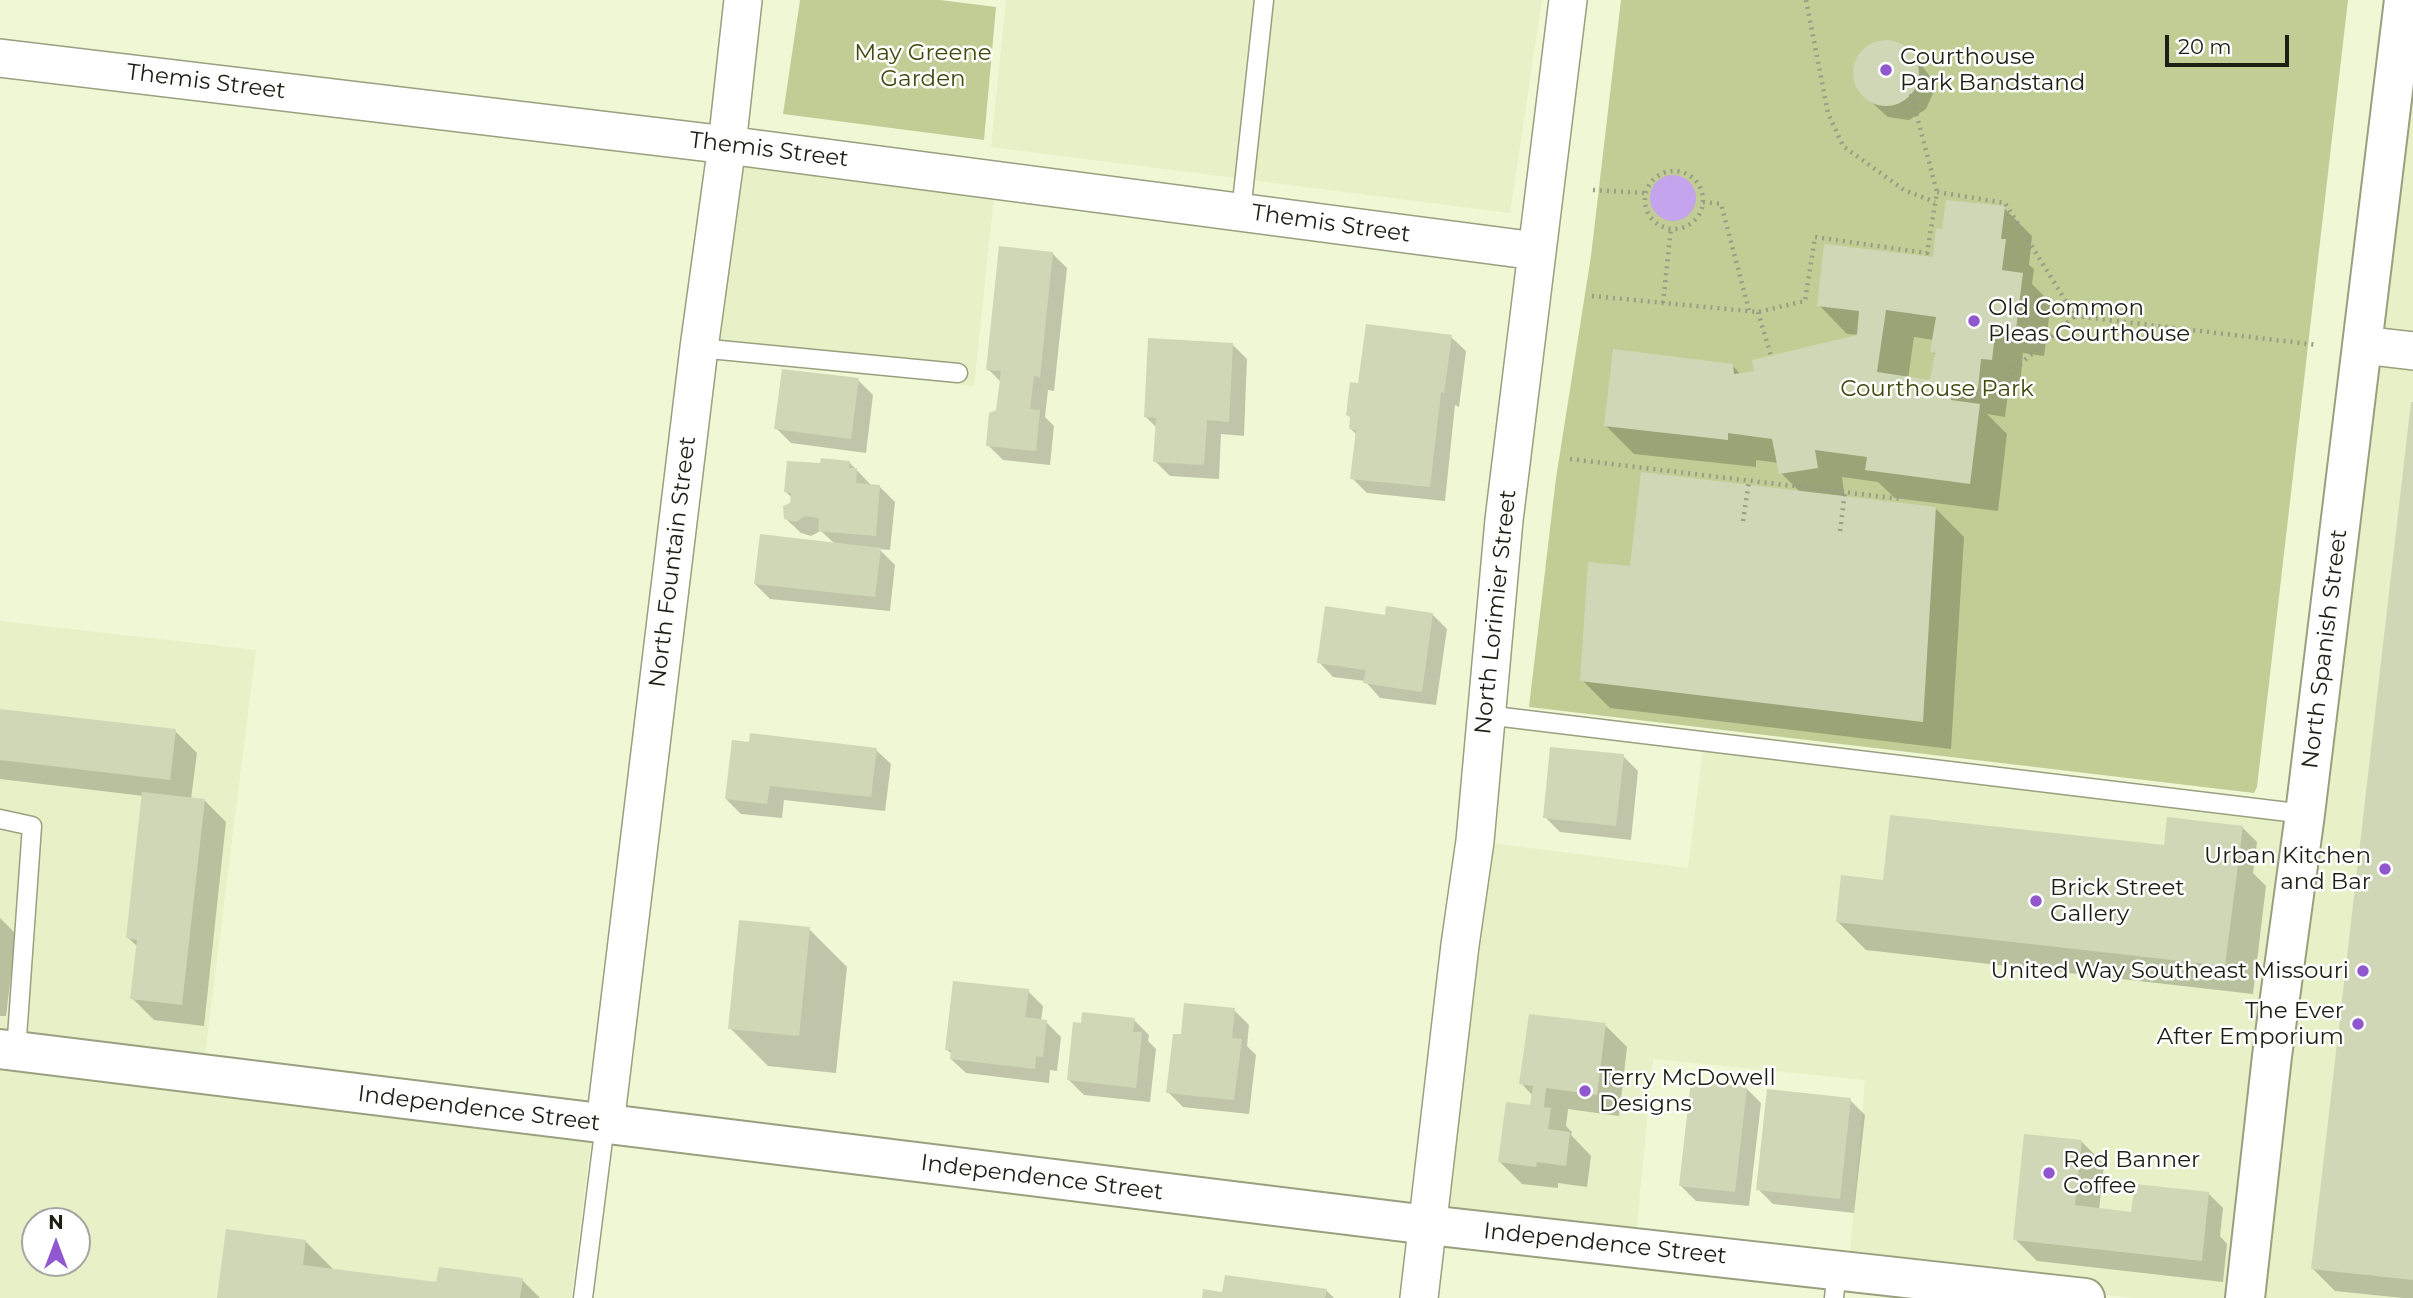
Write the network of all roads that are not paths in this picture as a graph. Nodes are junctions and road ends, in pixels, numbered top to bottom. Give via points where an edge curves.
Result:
1 (743, 0) edge
2 (1264, 0) edge
3 (1568, 0) edge
4 (2404, 0) edge
5 (0, 58) edge
6 (727, 145) junction
7 (1241, 212) junction
8 (1536, 251) junction
9 (2362, 345) junction
10 (699, 348) junction
11 (2413, 351) edge
12 (958, 373) dead end
13 (1486, 715) junction
14 (2305, 814) junction
15 (0, 819) edge
16 (8, 1050) edge
17 (605, 1124) junction
18 (1428, 1225) junction
19 (1835, 1284) edge
20 (583, 1298) edge
21 (1419, 1298) edge
22 (2085, 1298) edge
23 (2245, 1298) edge

1 - 6 street, North Fountain Street
2 - 7 lane
3 - 8 street, North Lorimier Street
4 - 9 street, North Spanish Street
5 - 6 street, Themis Street
6 - 7 street, Themis Street
6 - 10 street, North Fountain Street
7 - 8 street, Themis Street
8 - 13 street, North Lorimier Street
9 - 11 street
9 - 14 street, North Spanish Street
10 - 12 lane
10 - 17 street, North Fountain Street
13 - 14 lane
13 - 18 street, North Lorimier Street
14 - 23 street, North Spanish Street
15 - 16 lane via 32,826
16 - 17 street, Independence Street
17 - 18 street, Independence Street
17 - 20 lane
18 - 19 street, Independence Street
18 - 21 street, North Lorimier Street
19 - 22 street, Independence Street

